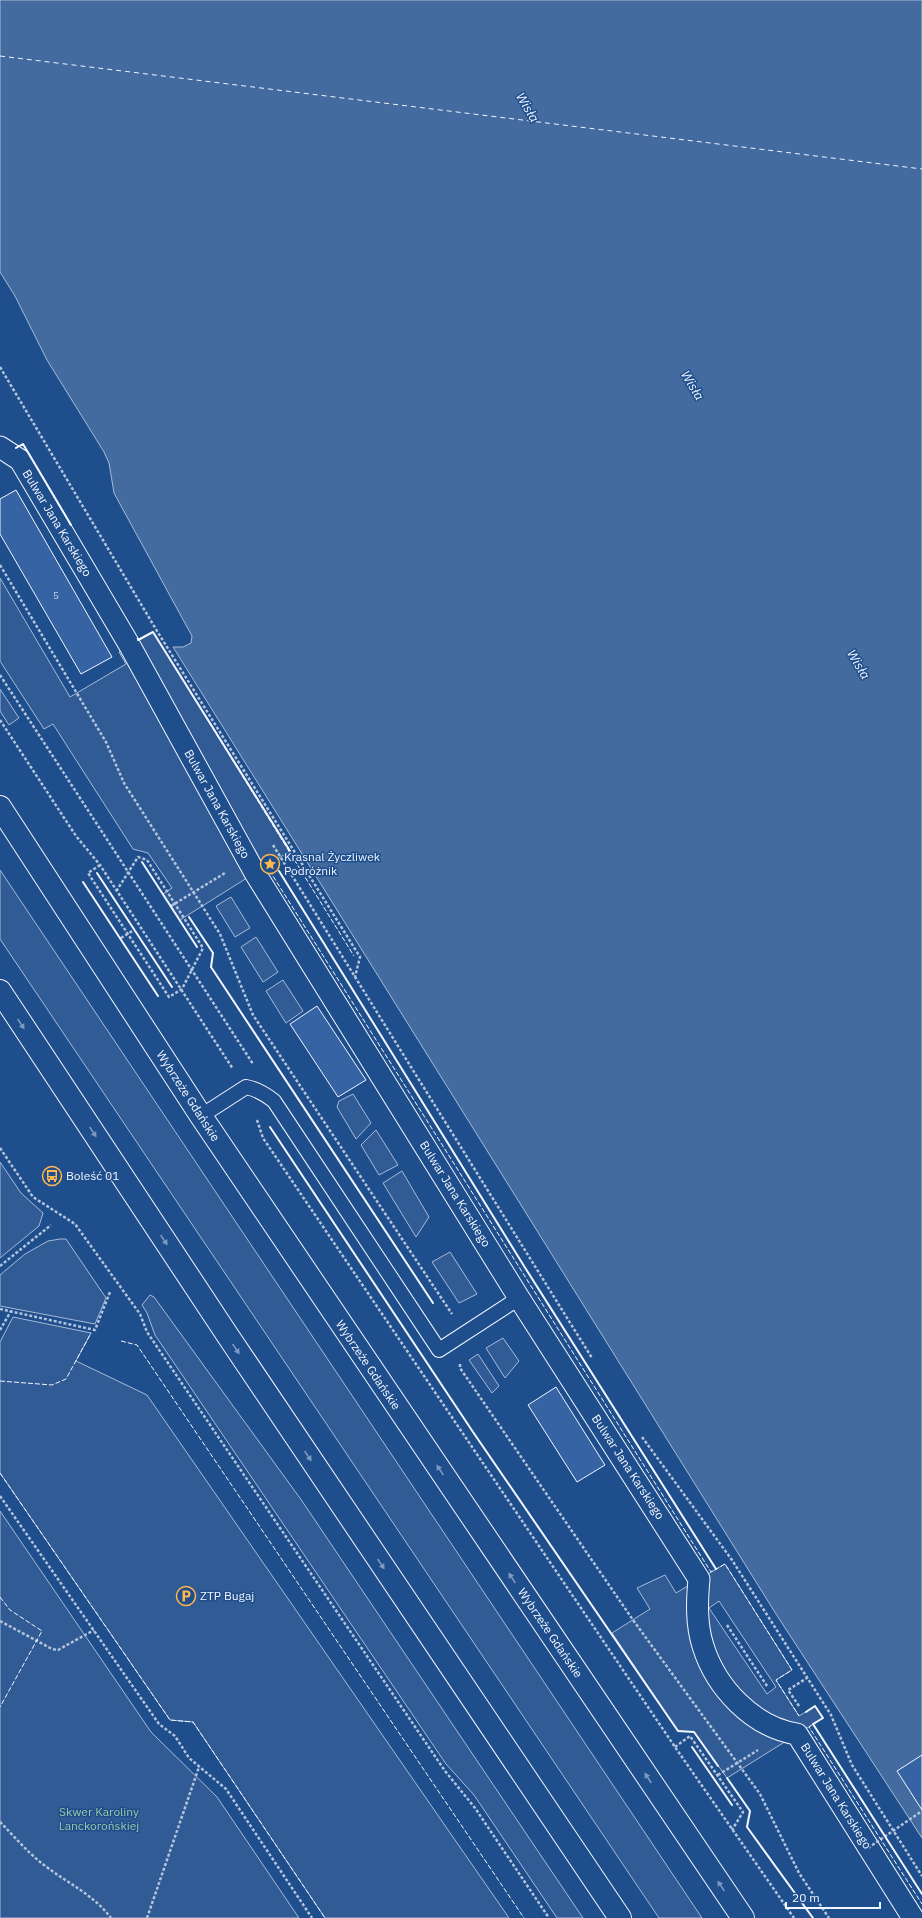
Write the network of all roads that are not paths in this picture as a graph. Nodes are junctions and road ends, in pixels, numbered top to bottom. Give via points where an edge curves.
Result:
1 (0, 447) edge
2 (0, 807) edge
3 (0, 991) edge
4 (201, 1116) junction
5 (519, 1298) junction
6 (620, 1918) edge
7 (743, 1918) edge
8 (913, 1918) edge

1 - 5 street, Bulwar Jana Karskiego via 20,460 130,646 255,873
2 - 4 main road, Wybrzeże Gdańskie
3 -> 6 main road via 228,1336
4 - 5 lane via 252,1092 265,1093 274,1101 438,1350
7 -> 4 main road, Wybrzeże Gdańskie
5 - 8 street, Bulwar Jana Karskiego via 699,1579 698,1622 703,1646 723,1686 752,1715 786,1733 797,1734

